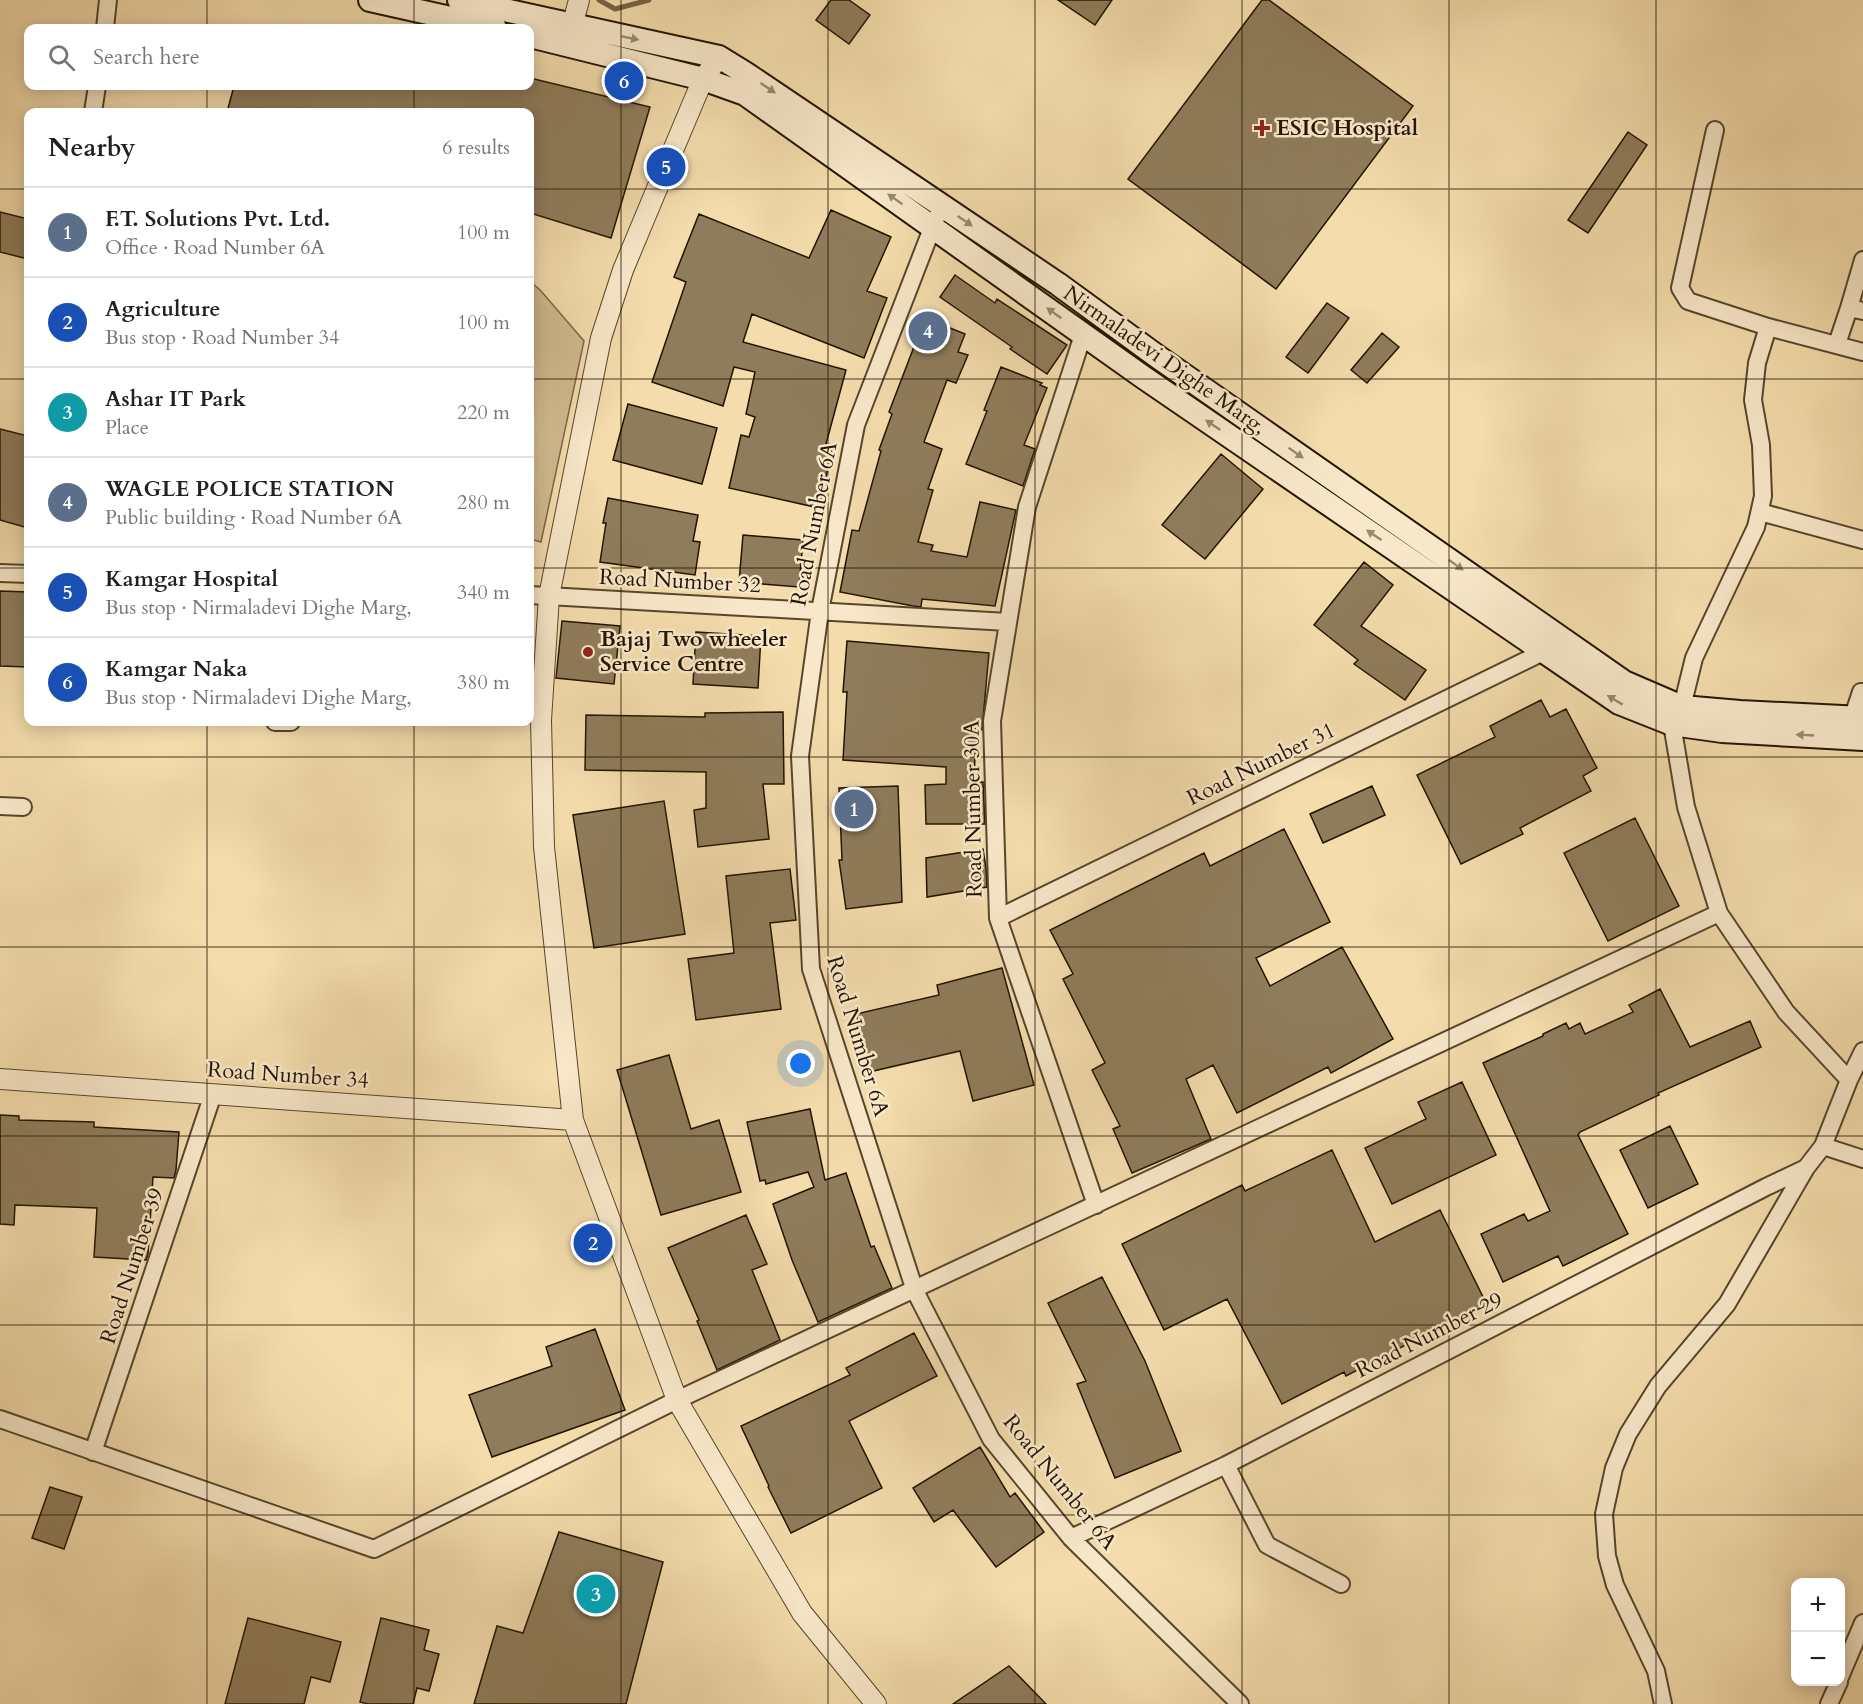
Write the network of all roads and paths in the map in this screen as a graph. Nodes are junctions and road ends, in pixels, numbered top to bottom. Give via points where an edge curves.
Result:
1 (108, 0) edge
2 (370, 0) edge
3 (459, 0) edge
4 (579, 0) edge
5 (105, 24) edge
6 (477, 24) edge
7 (533, 24) edge
8 (534, 24) edge
9 (534, 36) edge
10 (570, 36) junction
11 (718, 57) junction
12 (703, 79) junction
13 (97, 90) edge
14 (94, 108) edge
15 (1715, 130) dead end
16 (937, 215) junction
17 (1863, 261) edge
18 (1856, 310) edge
19 (1768, 327) junction
20 (1083, 335) junction
21 (1837, 344) junction
22 (1863, 352) edge
23 (1760, 512) junction
24 (1863, 540) edge
25 (0, 573) edge
26 (24, 574) edge
27 (539, 596) edge
28 (819, 611) junction
29 (1008, 622) junction
30 (1544, 652) junction
31 (1863, 692) edge
32 (1677, 715) junction
33 (1858, 717) edge
34 (535, 720) edge
35 (1863, 739) edge
36 (0, 806) edge
37 (23, 807) dead end
38 (1719, 914) junction
39 (998, 918) junction
40 (1863, 1051) edge
41 (0, 1078) edge
42 (1849, 1080) junction
43 (213, 1094) junction
44 (573, 1120) junction
45 (1823, 1146) junction
46 (1863, 1159) edge
47 (1806, 1168) junction
48 (1096, 1205) junction
49 (915, 1291) junction
50 (677, 1400) junction
51 (0, 1419) edge
52 (93, 1452) junction
53 (1226, 1465) junction
54 (1071, 1538) junction
55 (1341, 1584) dead end
56 (1863, 1623) edge
57 (1845, 1665) edge
58 (1837, 1686) edge
59 (876, 1704) edge
60 (1240, 1704) edge
61 (1663, 1704) edge
62 (1829, 1704) edge

1 - 5 street
2 - 6 main road
3 - 7 main road, Nirmaladevi Dighe Marg,
4 - 10 street
8 - 10 main road, Nirmaladevi Dighe Marg,
9 - 10 main road, Nirmaladevi Dighe Marg,
10 -> 11 main road, Nirmaladevi Dighe Marg,
10 - 12 main road, Nirmaladevi Dighe Marg,
11 - 12 street
11 -> 16 main road, Nirmaladevi Dighe Marg, via 746,73
16 -> 12 main road, Nirmaladevi Dighe Marg, via 746,94
12 - 27 street via 623,270 601,338
13 - 14 street
15 - 19 street via 1680,288 1688,301
20 -> 16 main road, Nirmaladevi Dighe Marg,
16 - 28 street, Road Number 6A via 856,425
16 -> 32 main road, Nirmaladevi Dighe Marg, via 1058,284 1624,682
17 - 18 street
18 - 21 street
19 - 21 street
19 - 23 street via 1757,363 1753,400 1761,445
20 - 29 street, Road Number 30A via 1028,507
30 -> 20 main road, Nirmaladevi Dighe Marg,
21 - 22 street
23 - 24 street
23 - 32 street via 1694,658
25 - 26 street
27 - 28 street, Road Number 32
27 - 34 street
28 - 29 street, Road Number 32
28 - 49 street, Road Number 6A via 800,756 811,969
29 - 39 street, Road Number 30A via 992,721
32 -> 30 main road, Nirmaladevi Dighe Marg, via 1619,703
30 - 39 street, Road Number 31
31 - 33 street
32 - 33 main road, Nirmaladevi Dighe Marg, via 1740,712
35 -> 32 main road, Nirmaladevi Dighe Marg, via 1722,731
32 - 38 street via 1686,807
34 - 44 street via 544,847
36 - 37 street
38 - 42 street via 1786,1012
38 - 48 street
39 - 48 street, Road Number 30A
40 - 42 street
41 - 43 street, Road Number 34
42 - 45 street
43 - 44 street, Road Number 34
43 - 52 street, Road Number 39
44 - 50 street
45 - 46 street
45 - 47 street
47 - 53 street, Road Number 29
47 - 61 street via 1727,1304 1658,1386 1628,1434 1614,1468 1605,1514 1607,1556 1615,1585 1656,1671
48 - 49 street
49 - 50 street
49 - 54 street, Road Number 6A via 991,1439
50 - 52 street via 374,1549
50 - 59 street via 802,1613
51 - 52 street
53 - 54 street, Road Number 29
53 - 55 street via 1267,1545
54 - 60 street, Road Number 6A
56 - 57 street
58 - 62 street

